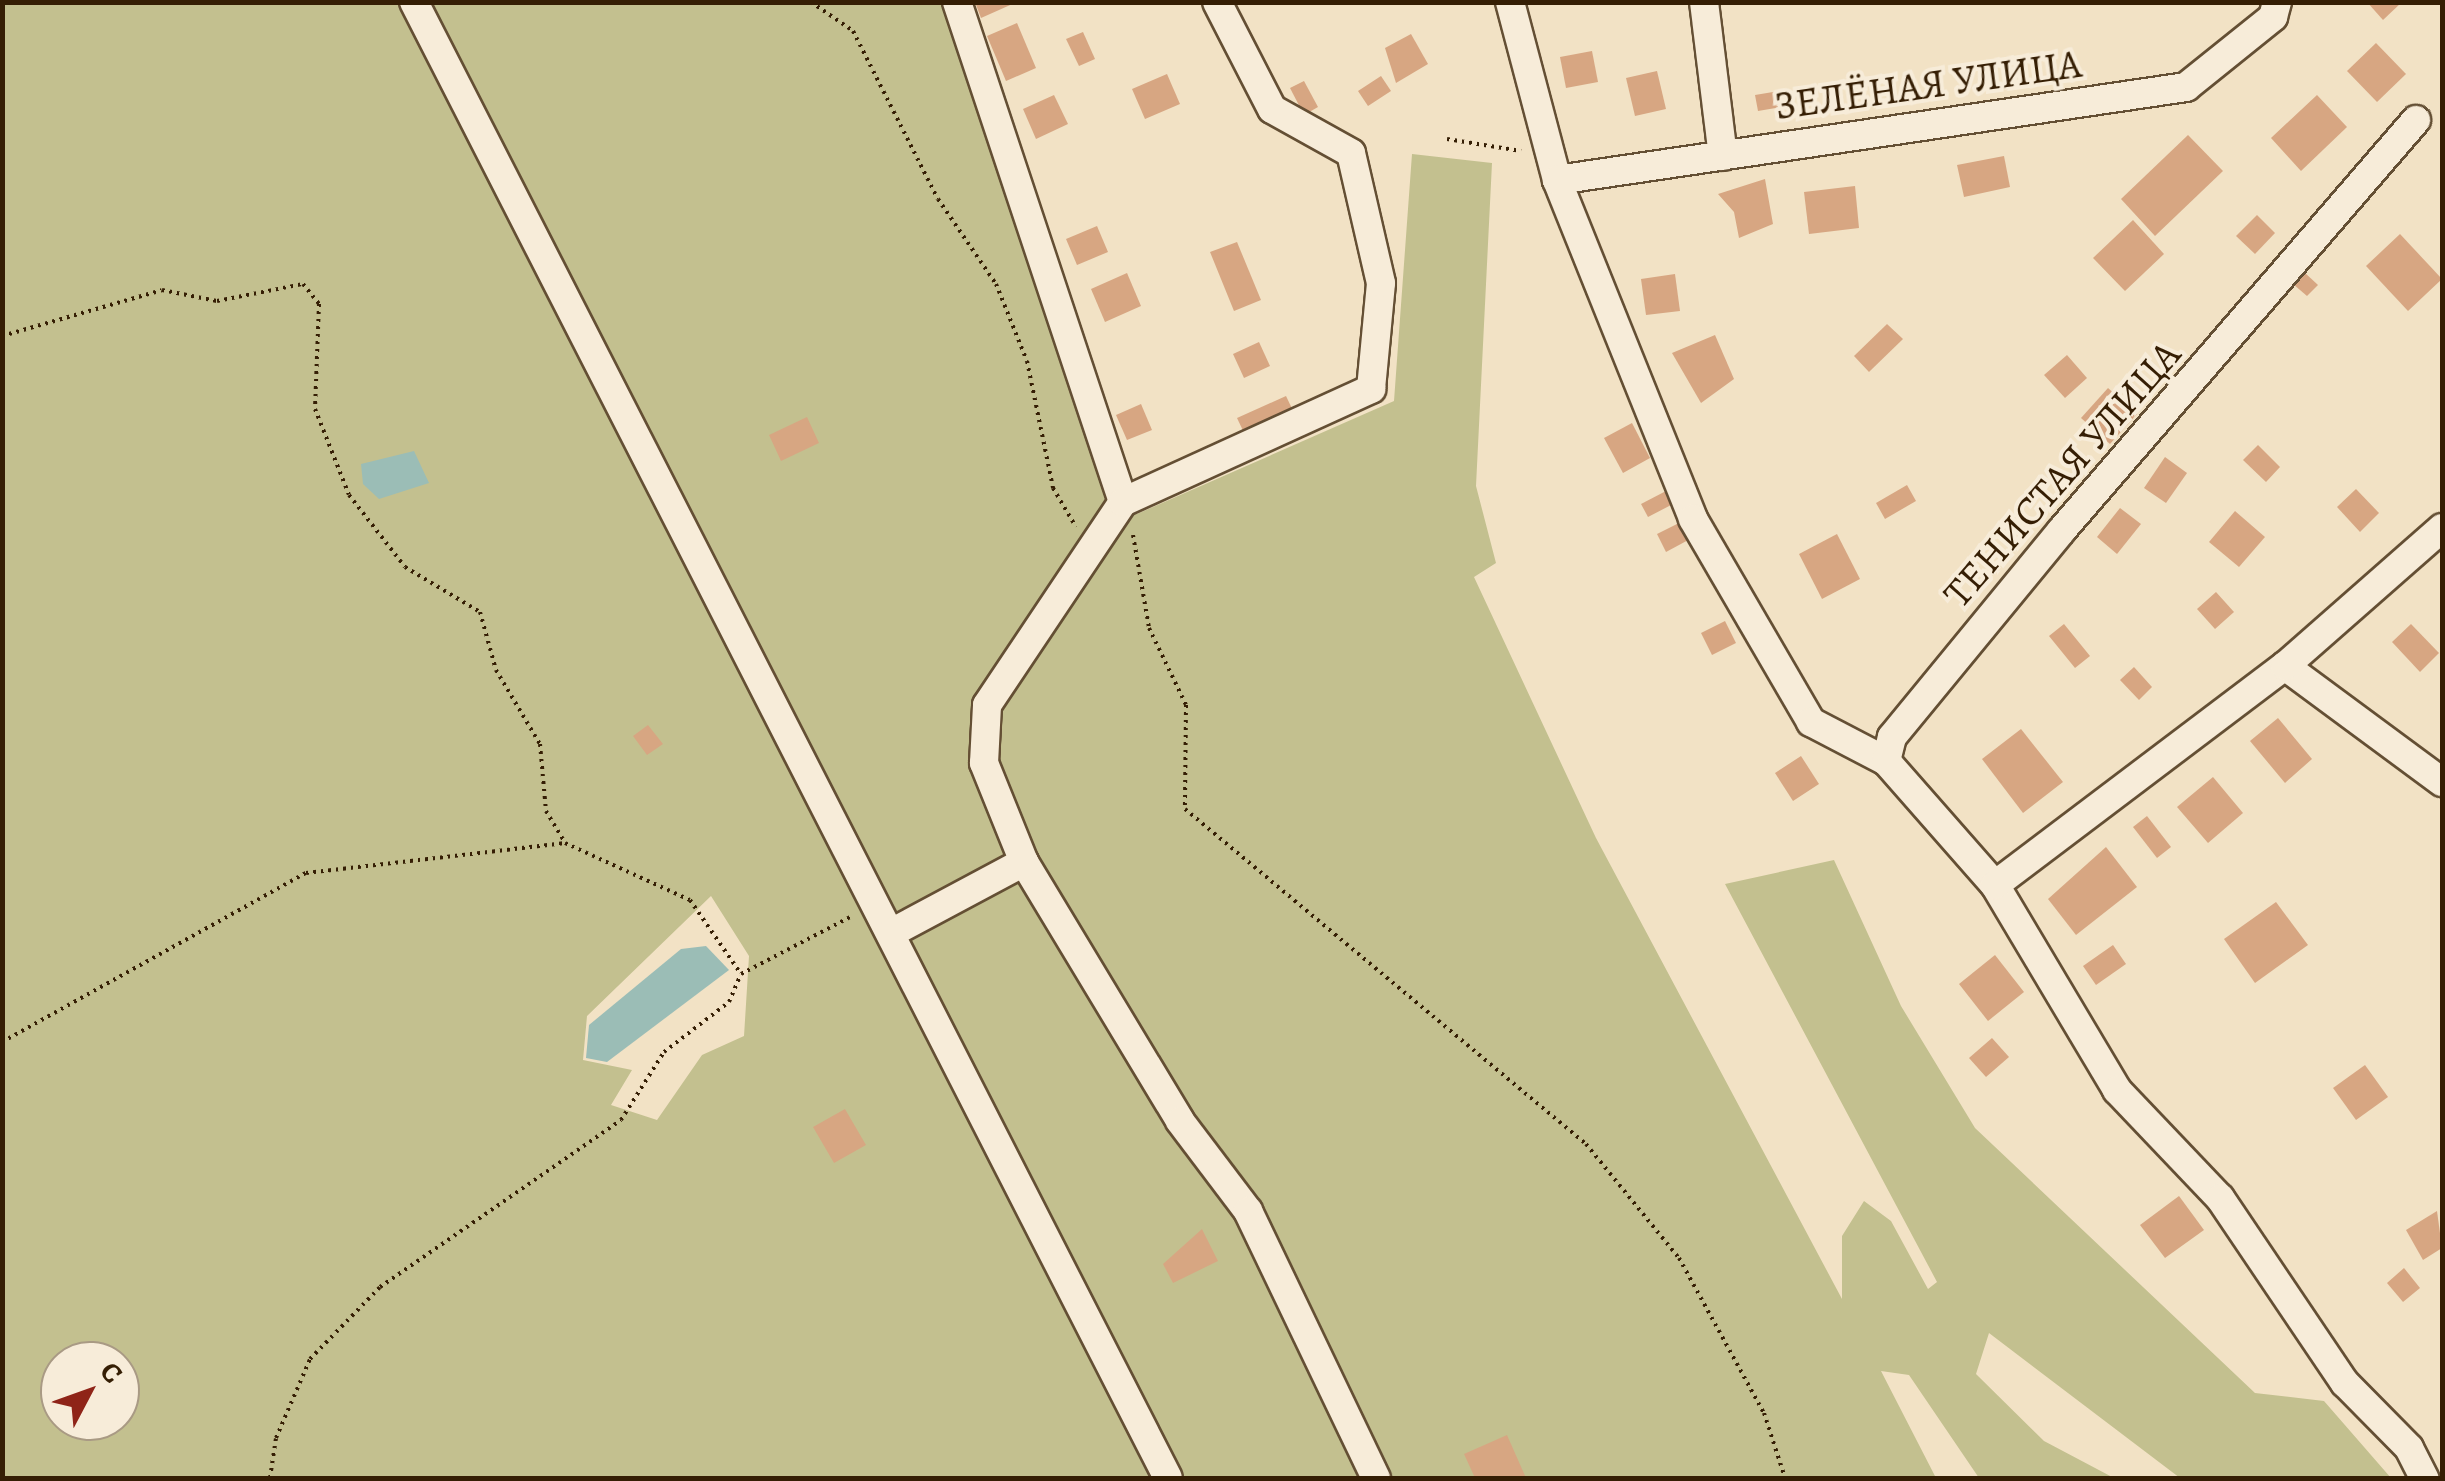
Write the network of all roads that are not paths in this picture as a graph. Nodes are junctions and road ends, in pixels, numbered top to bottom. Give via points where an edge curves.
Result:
1 (414, 2) edge
2 (957, 2) edge
3 (1217, 2) edge
4 (1510, 2) edge
5 (1704, 2) edge
6 (2277, 2) edge
7 (2416, 120) dead end
8 (1724, 156) junction
9 (1557, 180) junction
10 (1123, 502) junction
11 (2442, 528) edge
12 (2285, 666) junction
13 (1886, 761) junction
14 (2442, 782) edge
15 (1024, 862) junction
16 (1995, 885) junction
17 (891, 933) junction
18 (2442, 1476) edge
19 (1168, 1478) edge
20 (1376, 1478) edge
21 (2424, 1478) edge
22 (2436, 1478) edge

1 - 17 street
2 - 10 street
3 - 10 street via 1272,109 1351,154 1381,282 1370,389
4 - 9 street
5 - 8 street
6 - 8 street, ЗЕЛЁНАЯ УЛИЦА via 2273,17 2186,87
7 - 13 street, ТЕНИСТАЯ УЛИЦА via 2050,544 1892,737
8 - 9 street, ЗЕЛЁНАЯ УЛИЦА
9 - 13 street via 1694,519 1811,722
10 - 15 street via 1087,546 987,704 984,763
11 - 12 street
12 - 14 street
12 - 16 street
13 - 16 street
15 - 17 street
15 - 20 street via 1180,1121 1248,1211
16 - 21 street via 2117,1090 2220,1198 2345,1383 2409,1448
17 - 19 street
18 - 22 street

